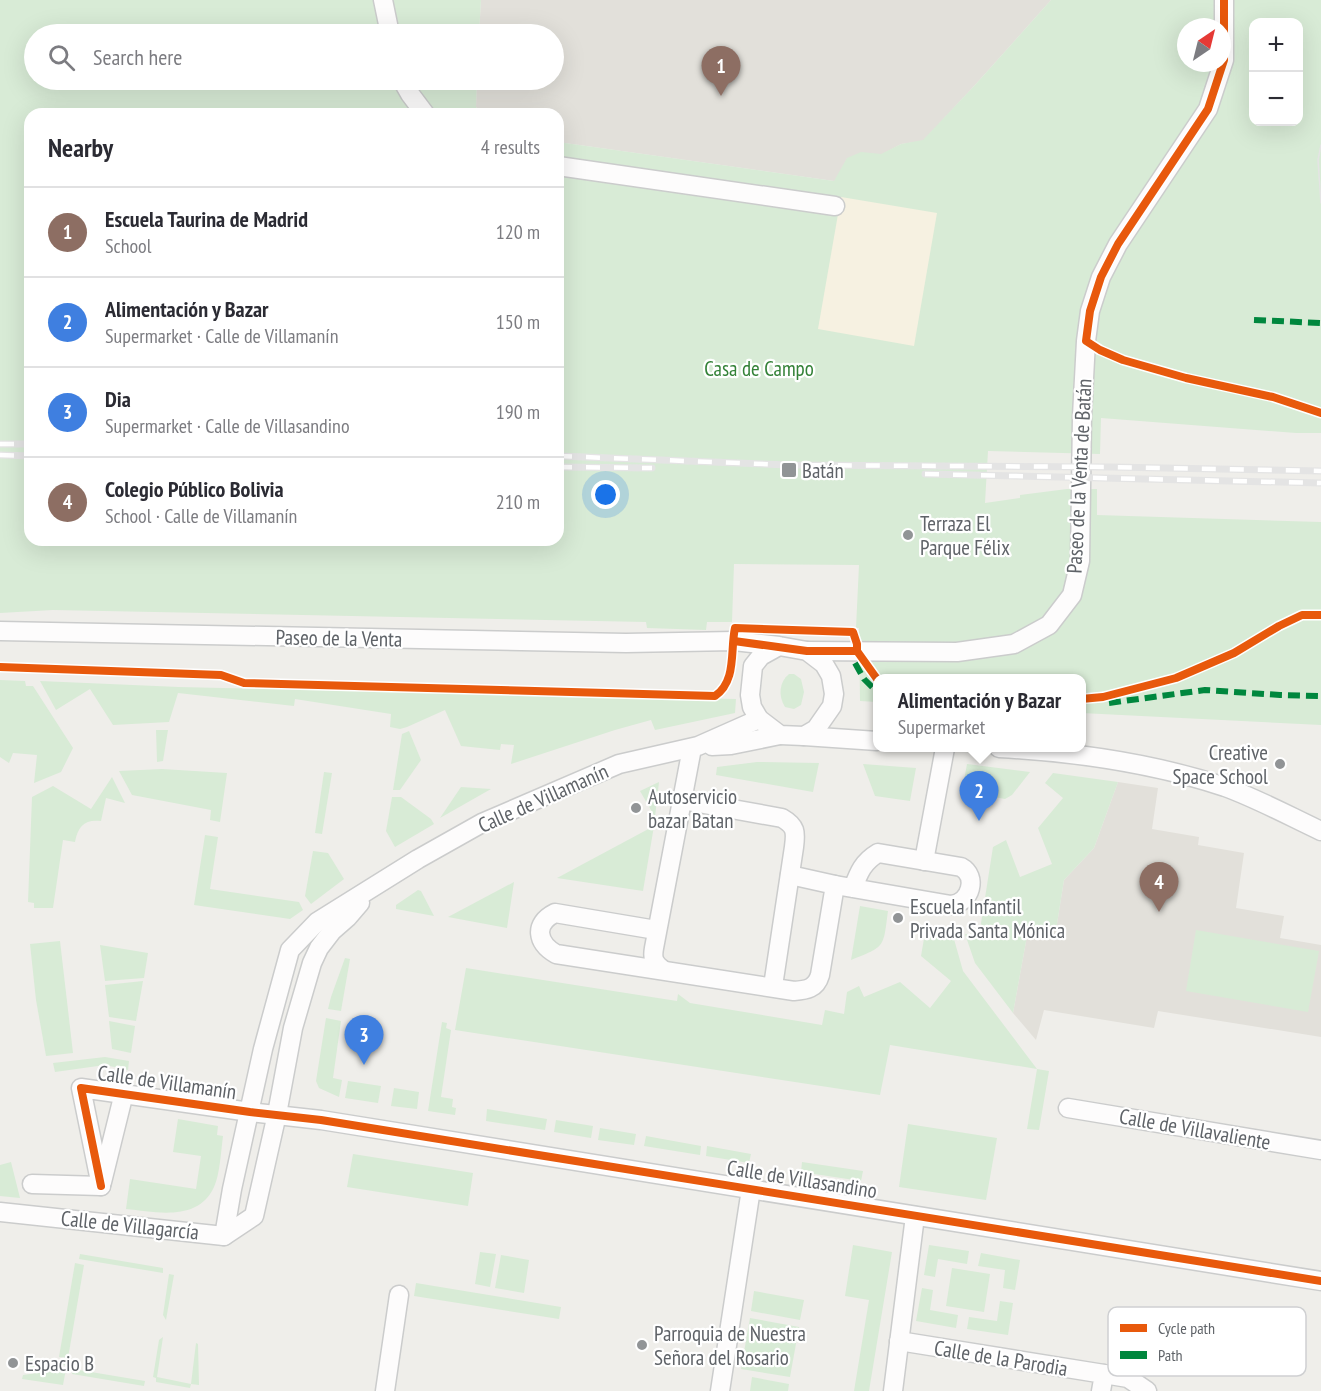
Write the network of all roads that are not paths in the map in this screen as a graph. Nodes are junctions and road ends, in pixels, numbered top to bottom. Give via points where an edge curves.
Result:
1 (383, 0) edge
2 (1224, 0) edge
3 (388, 24) edge
4 (408, 90) edge
5 (420, 108) edge
6 (564, 167) edge
7 (836, 206) dead end
8 (0, 631) edge
9 (678, 643) junction
10 (779, 646) junction
11 (807, 651) junction
12 (753, 666) junction
13 (759, 719) junction
14 (780, 735) junction
15 (804, 736) junction
16 (873, 741) edge
17 (695, 747) junction
18 (944, 752) edge
19 (1055, 752) edge
20 (682, 800) junction
21 (1321, 831) edge
22 (924, 861) junction
23 (790, 875) junction
24 (835, 885) junction
25 (373, 888) junction
26 (854, 888) junction
27 (656, 930) junction
28 (290, 950) junction
29 (663, 970) junction
30 (773, 986) junction
31 (293, 1028) junction
32 (124, 1094) junction
33 (1068, 1108) dead end
34 (250, 1112) junction
35 (277, 1114) junction
36 (1321, 1150) edge
37 (32, 1184) dead end
38 (101, 1186) junction
39 (751, 1189) junction
40 (0, 1212) edge
41 (254, 1216) joint
42 (915, 1216) junction
43 (224, 1236) junction
44 (1321, 1281) edge
45 (399, 1295) dead end
46 (899, 1341) junction
47 (1102, 1383) edge
48 (385, 1391) edge
49 (720, 1391) edge
50 (892, 1391) edge
51 (1147, 1391) edge

1 - 3 street
2 - 11 street, Paseo de la Venta de Batán via 1224,60 1208,109 1118,244 1090,311 1082,416 1080,561 1072,596 1049,625 1014,644 957,652
4 - 5 street
6 - 7 street
8 - 9 street, Paseo de la Venta
9 - 10 street, Paseo de la Venta via 734,641
9 - 12 street, Paseo de la Venta via 733,651
10 - 11 street
10 - 12 street via 761,656
11 - 15 street via 824,664 834,694 825,718
12 - 13 street via 750,695
13 - 14 street
13 - 17 street, Calle de Villamanín
14 - 15 street
14 - 17 street, Calle de Villamanín via 731,745
15 - 16 street
17 - 20 street
17 - 25 street, Calle de Villamanín via 619,764 482,823
18 - 22 street
19 - 21 street via 1174,773 1223,787
20 - 23 street via 782,818 791,823 795,834
20 - 27 street
22 - 26 street via 878,853 860,869
22 - 26 street via 968,870 971,877 966,899 951,904
23 - 24 street
23 - 30 street
24 - 26 street
24 - 30 street via 818,981 808,990
25 - 28 street, Calle de Villamanín via 317,922
25 - 31 street, Calle de Villamanín via 319,948
27 - 29 street via 652,958
27 - 29 street via 555,913 545,918 540,929 541,939 556,954
28 - 31 street, Calle de Villamanín via 296,974 290,1000
28 - 34 street, Calle de Villamanín
29 - 30 street
31 - 35 street, Calle de Villamanín
32 - 34 street, Calle de Villamanín
32 - 38 street, Calle de Villamanín
32 - 38 street, Calle de Villamanín via 81,1088
33 - 36 street, Calle de Villavaliente
34 - 35 street, Calle de Villamanín
34 - 43 street, Calle de Villamanín
35 - 39 street, Calle de Villasandino
35 - 41 street, Calle de Villamanín
37 - 38 street
39 - 42 street, Calle de Villasandino
39 - 49 street
40 - 43 street, Calle de Villagarcía
41 - 43 street, Calle de Villagarcía
42 - 44 street, Calle de Villasandino
42 - 46 street
45 - 48 street
46 - 47 street, Calle de la Parodia
46 - 50 street
47 - 51 street, Calle de la Parodia via 1128,1377

